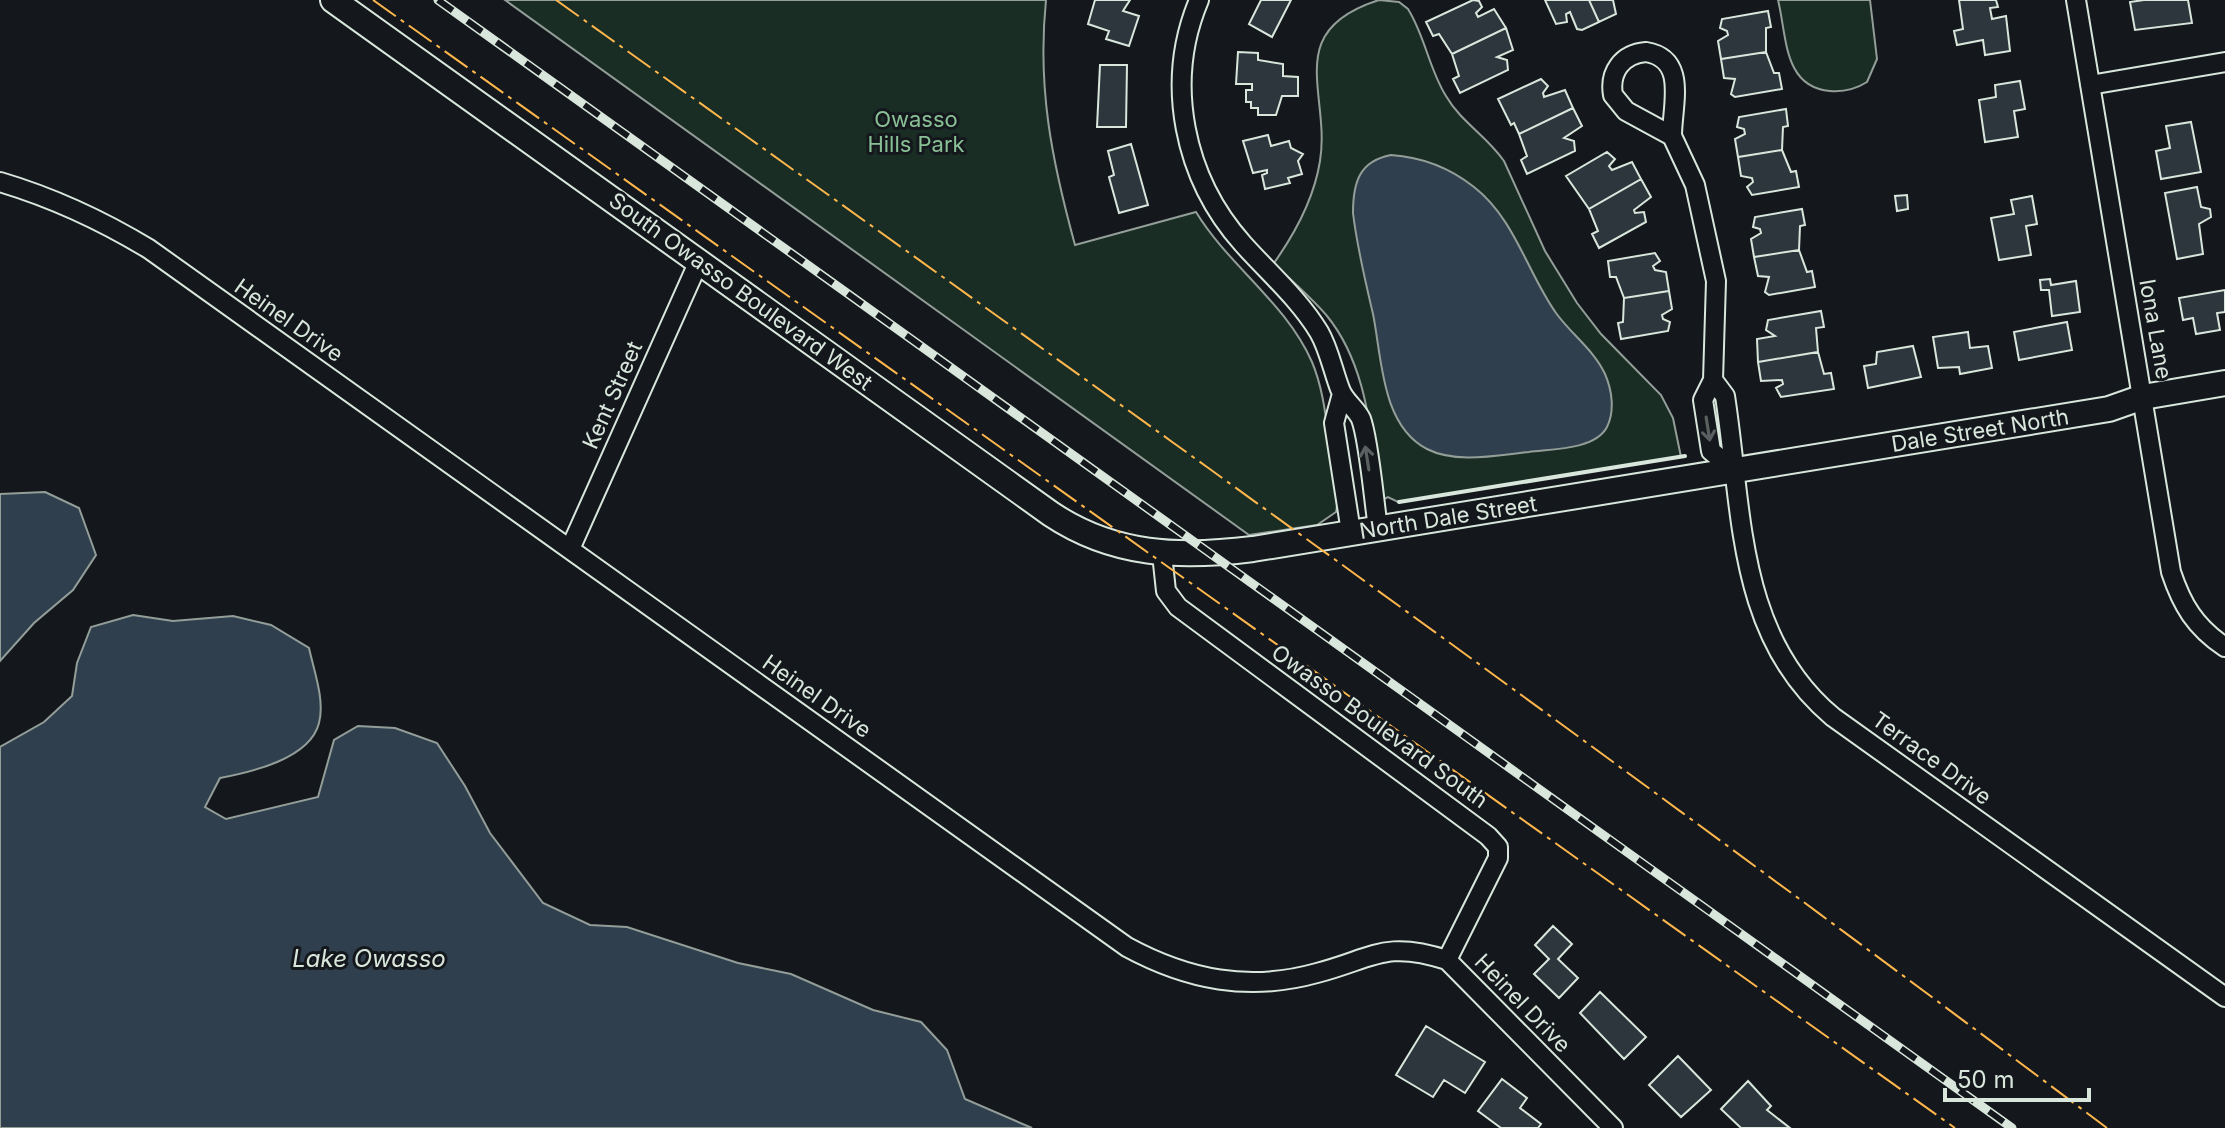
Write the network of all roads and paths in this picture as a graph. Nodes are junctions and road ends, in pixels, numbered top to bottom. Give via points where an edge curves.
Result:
1 (333, 0) edge
2 (1199, 0) edge
3 (2076, 0) edge
4 (2225, 62) edge
5 (2090, 85) junction
6 (1672, 136) junction
7 (0, 182) edge
8 (699, 261) junction
9 (2225, 383) edge
10 (1342, 394) junction
11 (2143, 397) junction
12 (1734, 470) junction
13 (1378, 528) junction
14 (1351, 532) junction
15 (570, 549) junction
16 (1162, 554) junction
17 (2225, 647) edge
18 (1447, 960) junction
19 (2225, 997) edge
20 (1613, 1128) edge

1 - 8 street, South Owasso Boulevard West
2 - 10 street via 1188,34 1181,96 1195,166 1225,222 1321,335
3 - 5 street, Iona Lane
4 - 5 street
5 - 11 street, Iona Lane
6 - 6 street via 1672,68 1652,53 1630,56 1613,74 1615,100
6 - 12 street via 1692,177 1716,281 1713,380 1703,400 1711,451
7 - 15 street, Heinel Drive via 102,220 149,249
8 - 15 street, Kent Street
8 - 16 street, South Owasso Boulevard West via 1065,524 1111,545
9 - 11 street, Dale Street North
13 -> 10 street via 1361,419
10 - 14 street via 1334,423
11 - 12 street, Dale Street North via 2109,409
11 - 17 street, Iona Lane via 2179,598 2191,618
12 - 13 street, North Dale Street
12 - 19 street, Terrace Drive via 1766,628 1792,676 1811,698
13 - 14 street, North Dale Street
14 - 16 street, North Dale Street via 1218,553
15 - 18 street, Heinel Drive via 1158,964 1200,977 1255,984 1290,980 1396,949
16 - 18 street, Owasso Boulevard South via 1166,591 1178,607 1498,847 1498,858
18 - 20 street, Heinel Drive

